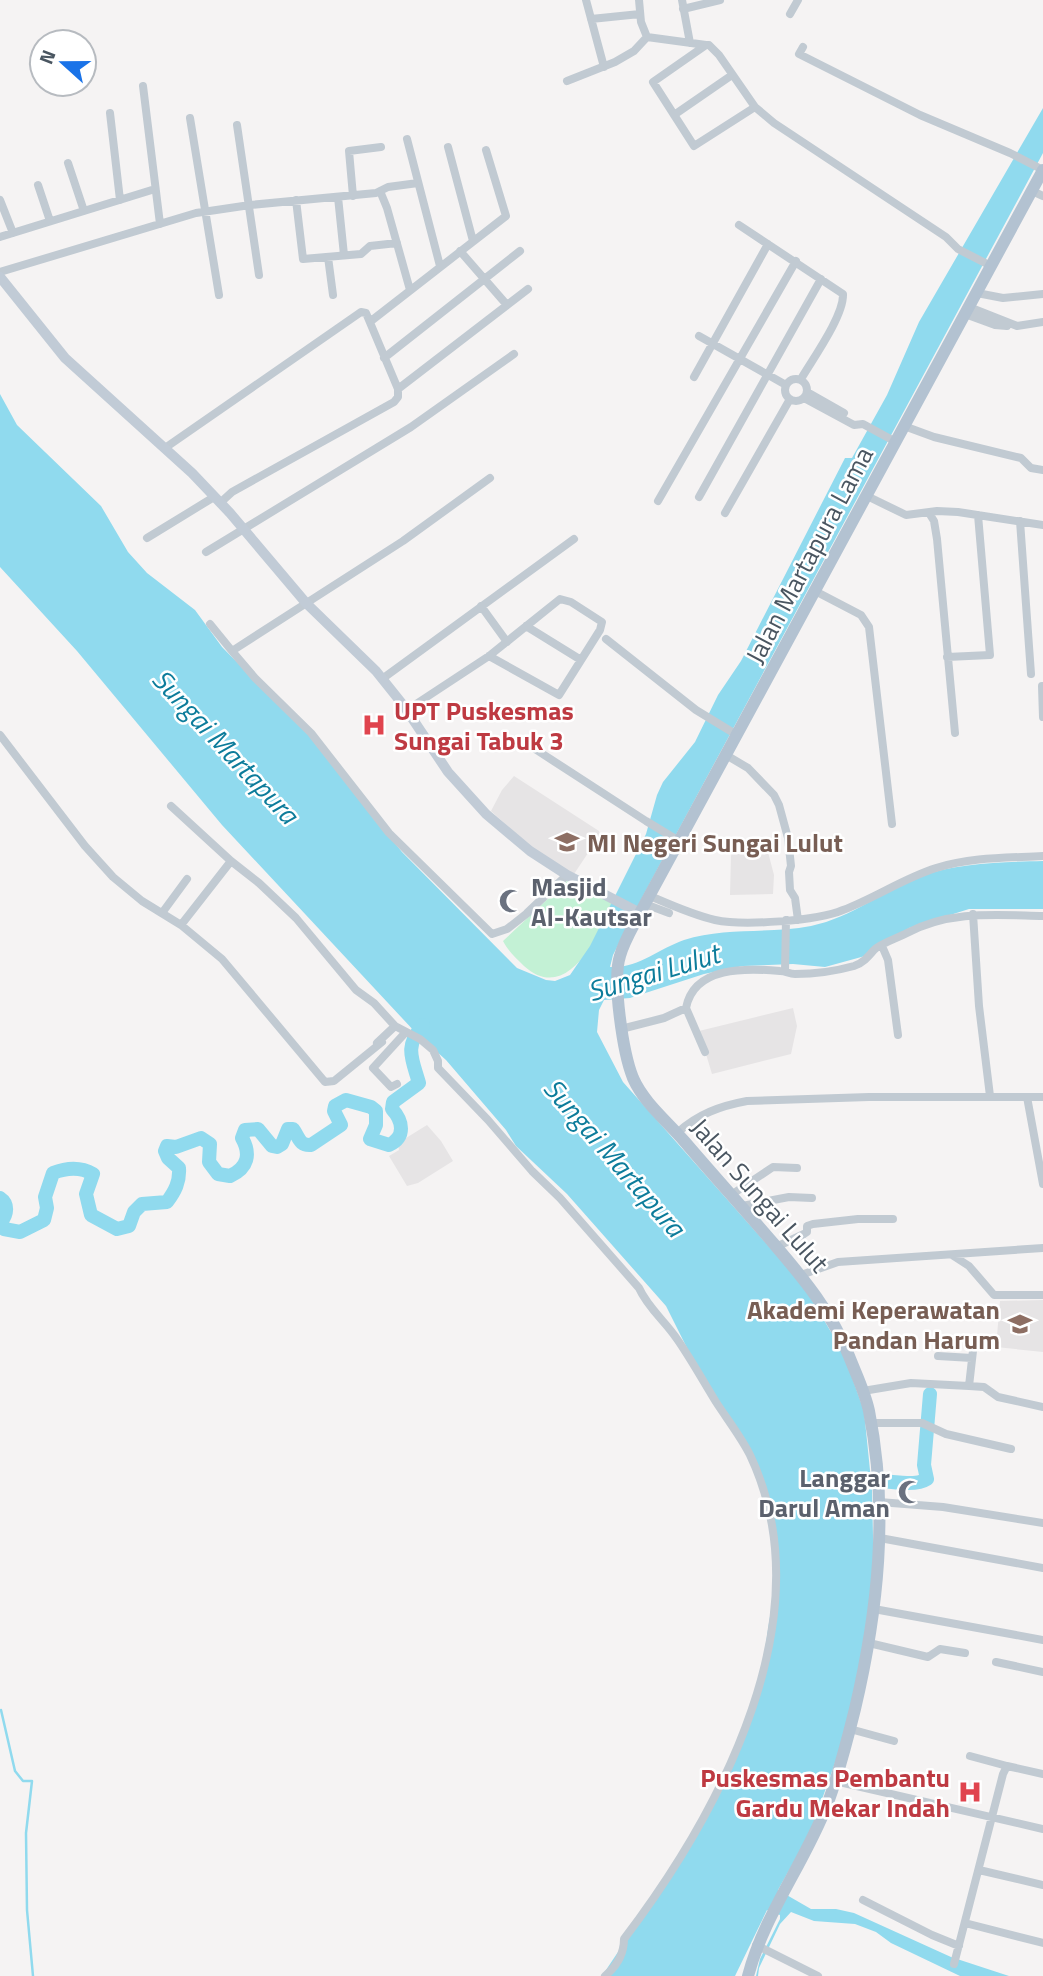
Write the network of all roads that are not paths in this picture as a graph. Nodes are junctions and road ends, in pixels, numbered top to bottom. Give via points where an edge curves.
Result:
1 (586, 0) edge
2 (639, 0) edge
3 (720, 0) edge
4 (798, 0) edge
5 (683, 5) edge
6 (640, 14) junction
7 (790, 14) dead end
8 (591, 19) junction
9 (647, 37) junction
10 (690, 43) junction
11 (706, 45) junction
12 (803, 47) dead end
13 (604, 67) junction
14 (732, 75) junction
15 (567, 81) dead end
16 (143, 86) dead end
17 (755, 107) junction
18 (110, 113) dead end
19 (674, 115) junction
20 (190, 118) dead end
21 (237, 125) dead end
22 (407, 139) dead end
23 (381, 147) dead end
24 (448, 147) dead end
25 (486, 150) dead end
26 (68, 163) dead end
27 (1041, 169) edge
28 (418, 183) junction
29 (38, 185) dead end
30 (155, 189) junction
31 (380, 191) junction
32 (1037, 194) edge
33 (354, 195) junction
34 (338, 197) junction
35 (120, 200) junction
36 (296, 200) junction
37 (0, 201) edge
38 (250, 205) junction
39 (84, 211) junction
40 (206, 211) junction
41 (50, 221) junction
42 (160, 224) junction
43 (739, 225) dead end
44 (13, 233) junction
45 (0, 237) edge
46 (473, 242) junction
47 (397, 243) junction
48 (768, 244) junction
49 (460, 251) junction
50 (520, 251) dead end
51 (344, 256) junction
52 (328, 257) junction
53 (796, 261) junction
54 (989, 265) junction
55 (440, 266) junction
56 (0, 275) edge
57 (259, 275) dead end
58 (821, 279) junction
59 (483, 280) junction
60 (528, 289) dead end
61 (410, 290) junction
62 (977, 293) junction
63 (1043, 294) edge
64 (219, 295) dead end
65 (333, 295) dead end
66 (507, 305) junction
67 (967, 311) junction
68 (371, 321) junction
69 (1043, 322) edge
70 (699, 336) dead end
71 (712, 344) junction
72 (514, 354) dead end
73 (384, 358) junction
74 (740, 359) junction
75 (768, 375) junction
76 (694, 377) dead end
77 (801, 379) junction
78 (786, 385) junction
79 (398, 389) junction
80 (806, 395) junction
81 (790, 399) junction
82 (905, 426) junction
83 (893, 440) junction
84 (165, 448) junction
85 (1043, 470) edge
86 (490, 478) dead end
87 (867, 496) junction
88 (699, 497) dead end
89 (217, 500) junction
90 (658, 501) dead end
91 (725, 513) dead end
92 (929, 513) junction
93 (978, 515) junction
94 (1020, 522) junction
95 (1043, 525) edge
96 (244, 530) junction
97 (147, 538) dead end
98 (574, 540) dead end
99 (206, 552) dead end
100 (815, 591) junction
101 (306, 603) junction
102 (481, 606) junction
103 (210, 624) dead end
104 (526, 626) junction
105 (606, 639) dead end
106 (507, 642) junction
107 (232, 651) junction
108 (489, 656) junction
109 (947, 657) junction
110 (582, 660) junction
111 (1031, 674) dead end
112 (382, 679) junction
113 (1042, 686) edge
114 (407, 710) junction
115 (1043, 717) edge
116 (955, 733) dead end
117 (0, 735) edge
118 (736, 735) junction
119 (535, 749) dead end
120 (726, 755) junction
121 (171, 806) dead end
122 (892, 824) dead end
123 (678, 840) junction
124 (1043, 856) edge
125 (232, 861) junction
126 (567, 875) junction
127 (187, 879) dead end
128 (643, 906) junction
129 (530, 911) junction
130 (162, 913) junction
131 (669, 914) dead end
132 (973, 914) junction
133 (1043, 916) edge
134 (798, 920) junction
135 (786, 923) junction
136 (181, 926) junction
137 (507, 932) dead end
138 (882, 946) junction
139 (618, 963) joint
140 (785, 970) junction
141 (686, 1007) junction
142 (395, 1026) junction
143 (621, 1029) junction
144 (408, 1034) junction
145 (898, 1035) dead end
146 (705, 1052) dead end
147 (397, 1084) dead end
148 (990, 1096) junction
149 (1027, 1097) junction
150 (1043, 1097) edge
151 (677, 1133) junction
152 (797, 1168) dead end
153 (1043, 1184) edge
154 (731, 1195) junction
155 (812, 1198) dead end
156 (742, 1206) junction
157 (893, 1219) dead end
158 (776, 1247) junction
159 (1043, 1248) edge
160 (952, 1255) junction
161 (801, 1275) junction
162 (1043, 1295) edge
163 (974, 1342) dead end
164 (938, 1356) dead end
165 (972, 1358) junction
166 (969, 1386) junction
167 (863, 1391) junction
168 (1043, 1407) edge
169 (871, 1423) junction
170 (1012, 1449) dead end
171 (879, 1502) junction
172 (1043, 1524) edge
173 (880, 1538) junction
174 (1043, 1568) edge
175 (874, 1609) junction
176 (1043, 1640) edge
177 (869, 1643) junction
178 (965, 1653) dead end
179 (996, 1662) dead end
180 (1043, 1672) edge
181 (850, 1729) junction
182 (894, 1741) dead end
183 (970, 1756) dead end
184 (1007, 1766) junction
185 (1043, 1774) edge
186 (835, 1781) junction
187 (992, 1816) junction
188 (1043, 1829) edge
189 (979, 1870) junction
190 (1043, 1885) edge
191 (863, 1900) dead end
192 (965, 1923) junction
193 (1043, 1943) edge
194 (959, 1946) junction
195 (762, 1948) junction
196 (954, 1964) dead end
197 (605, 1976) edge
198 (748, 1976) edge
199 (818, 1976) edge

1 - 8 street
2 - 6 street
3 - 5 street
4 - 7 street
5 - 10 street
6 - 8 street
6 - 9 street
8 - 13 street
9 - 10 street
9 - 13 street via 634,51
10 - 11 street
11 - 14 street via 715,49
11 - 19 street via 654,80
12 - 27 street via 799,54
13 - 15 street
14 - 17 street
14 - 19 street
16 - 30 street
17 - 19 street via 694,146
17 - 54 street via 958,249
18 - 35 street
20 - 40 street
21 - 38 street
22 - 28 street
23 - 33 street via 349,151
24 - 46 street
25 - 46 street via 506,216
26 - 39 street
27 - 32 main road, Jalan Martapura Lama
28 - 31 street
28 - 55 street
29 - 41 street
30 - 35 street
30 - 42 street
31 - 33 street
31 - 47 street
32 - 54 main road, Jalan Martapura Lama
33 - 34 street
34 - 36 street
34 - 51 street
35 - 39 street
36 - 38 street
36 - 52 street via 303,259
37 - 44 street
38 - 40 street
38 - 57 street
39 - 41 street
40 - 42 street
40 - 64 street
41 - 44 street
42 - 56 street
43 - 48 street
44 - 45 street
46 - 49 street
47 - 51 street via 370,246 361,254
47 - 61 street
48 - 53 street
48 - 71 street
49 - 55 street
49 - 59 street
50 - 59 street
51 - 52 street
52 - 65 street
53 - 58 street
53 - 74 street
54 - 62 main road, Jalan Martapura Lama
55 - 61 street
56 - 84 street via 74,368
58 - 75 street
58 - 77 street via 843,295 843,301
59 - 66 street
59 - 73 street
60 - 66 street
61 - 68 street
62 - 63 street via 1003,298
62 - 67 main road, Jalan Martapura Lama
66 - 79 street
67 - 69 street via 1017,326
67 - 82 main road, Jalan Martapura Lama
68 - 73 street
68 - 84 street via 361,312
70 - 71 street
71 - 74 street
71 - 76 street
72 - 96 street via 411,427
73 - 79 street
74 - 75 street
74 - 90 street
75 - 78 street
75 - 88 street
77 - 78 street
77 - 80 street via 807,386
78 - 81 street
79 - 89 street via 394,402
80 - 81 street
80 - 83 street
81 - 91 street
82 - 83 main road, Jalan Martapura Lama
82 - 85 street via 1021,458 1031,468
83 - 87 main road, Jalan Martapura Lama
84 - 89 street
86 - 101 street
87 - 92 street via 906,516
87 - 100 main road, Jalan Martapura Lama
89 - 96 street
89 - 97 street
92 - 93 street
92 - 109 street via 937,539
93 - 94 street
93 - 109 street via 990,655
94 - 95 street
94 - 111 street
96 - 99 street
96 - 101 street
98 - 102 street
100 - 118 main road, Jalan Martapura Lama
100 - 122 street via 862,615 869,627
101 - 107 street
101 - 112 street
102 - 106 street
102 - 112 street
103 - 107 street
104 - 106 street
104 - 110 street
104 - 110 street via 560,599 572,602 602,622
105 - 118 street
106 - 108 street
107 - 129 street via 311,733 389,833 492,934
108 - 110 street via 557,695
108 - 114 street
109 - 116 street
112 - 114 street
113 - 115 street
114 - 126 street via 473,801 523,846
117 - 130 street via 113,877
118 - 120 main road, Jalan Martapura Lama
119 - 123 street
120 - 123 main road, Jalan Martapura Lama
120 - 134 street via 748,768 779,805 788,838 790,890
121 - 125 street
123 - 128 main road, Jalan Martapura Lama
124 - 134 street via 980,859 938,868 841,911
125 - 136 street
125 - 142 street via 296,918 356,990
126 - 128 street via 610,897
126 - 129 street
127 - 130 street
128 - 131 street
128 - 135 street via 717,920
128 - 139 main road, Jalan Martapura Lama
129 - 137 street
130 - 136 street
132 - 133 street
132 - 138 street via 909,931
132 - 148 street
134 - 135 street
135 - 140 street
136 - 142 street via 231,968 325,1082 334,1081
138 - 140 street via 856,965 808,973
138 - 145 street
139 - 143 main road, Jalan Sungai Lulut
140 - 141 street via 732,971 708,977 694,988
141 - 143 street
141 - 146 street
142 - 144 street
143 - 151 main road, Jalan Sungai Lulut via 638,1086
144 - 147 street via 373,1068 391,1087
144 - 197 street via 433,1050 438,1068 639,1288 678,1340 746,1448 763,1485 776,1562 771,1641 760,1684 719,1788
148 - 149 street
148 - 151 street via 747,1101 699,1116
149 - 150 street
149 - 153 street
151 - 154 main road, Jalan Sungai Lulut
152 - 154 street via 773,1167
154 - 156 main road, Jalan Sungai Lulut
155 - 156 street via 789,1197
156 - 158 main road, Jalan Sungai Lulut
157 - 158 street via 813,1224 804,1234
158 - 161 main road, Jalan Sungai Lulut
159 - 160 street
160 - 161 street via 838,1262
160 - 162 street via 997,1296
161 - 167 main road, Jalan Sungai Lulut via 831,1318
163 - 165 street
164 - 165 street
165 - 166 street
166 - 167 street via 911,1383
166 - 168 street
167 - 169 main road, Jalan Sungai Lulut
169 - 170 street via 926,1424 946,1434
169 - 171 main road, Jalan Sungai Lulut
171 - 172 street via 943,1507
171 - 173 main road, Jalan Sungai Lulut
173 - 174 street
173 - 175 main road, Jalan Sungai Lulut
175 - 176 street
175 - 177 main road, Jalan Sungai Lulut
177 - 178 street via 928,1657 940,1649
177 - 181 main road, Jalan Sungai Lulut
179 - 180 street
181 - 182 street
181 - 186 main road, Jalan Sungai Lulut
183 - 184 street
184 - 185 street
184 - 187 street
186 - 187 street
186 - 195 main road, Jalan Sungai Lulut via 768,1924
187 - 188 street
187 - 189 street
189 - 190 street
189 - 192 street
191 - 194 street
192 - 193 street
192 - 194 street
194 - 196 street
195 - 198 main road, Jalan Sungai Lulut
195 - 199 street

